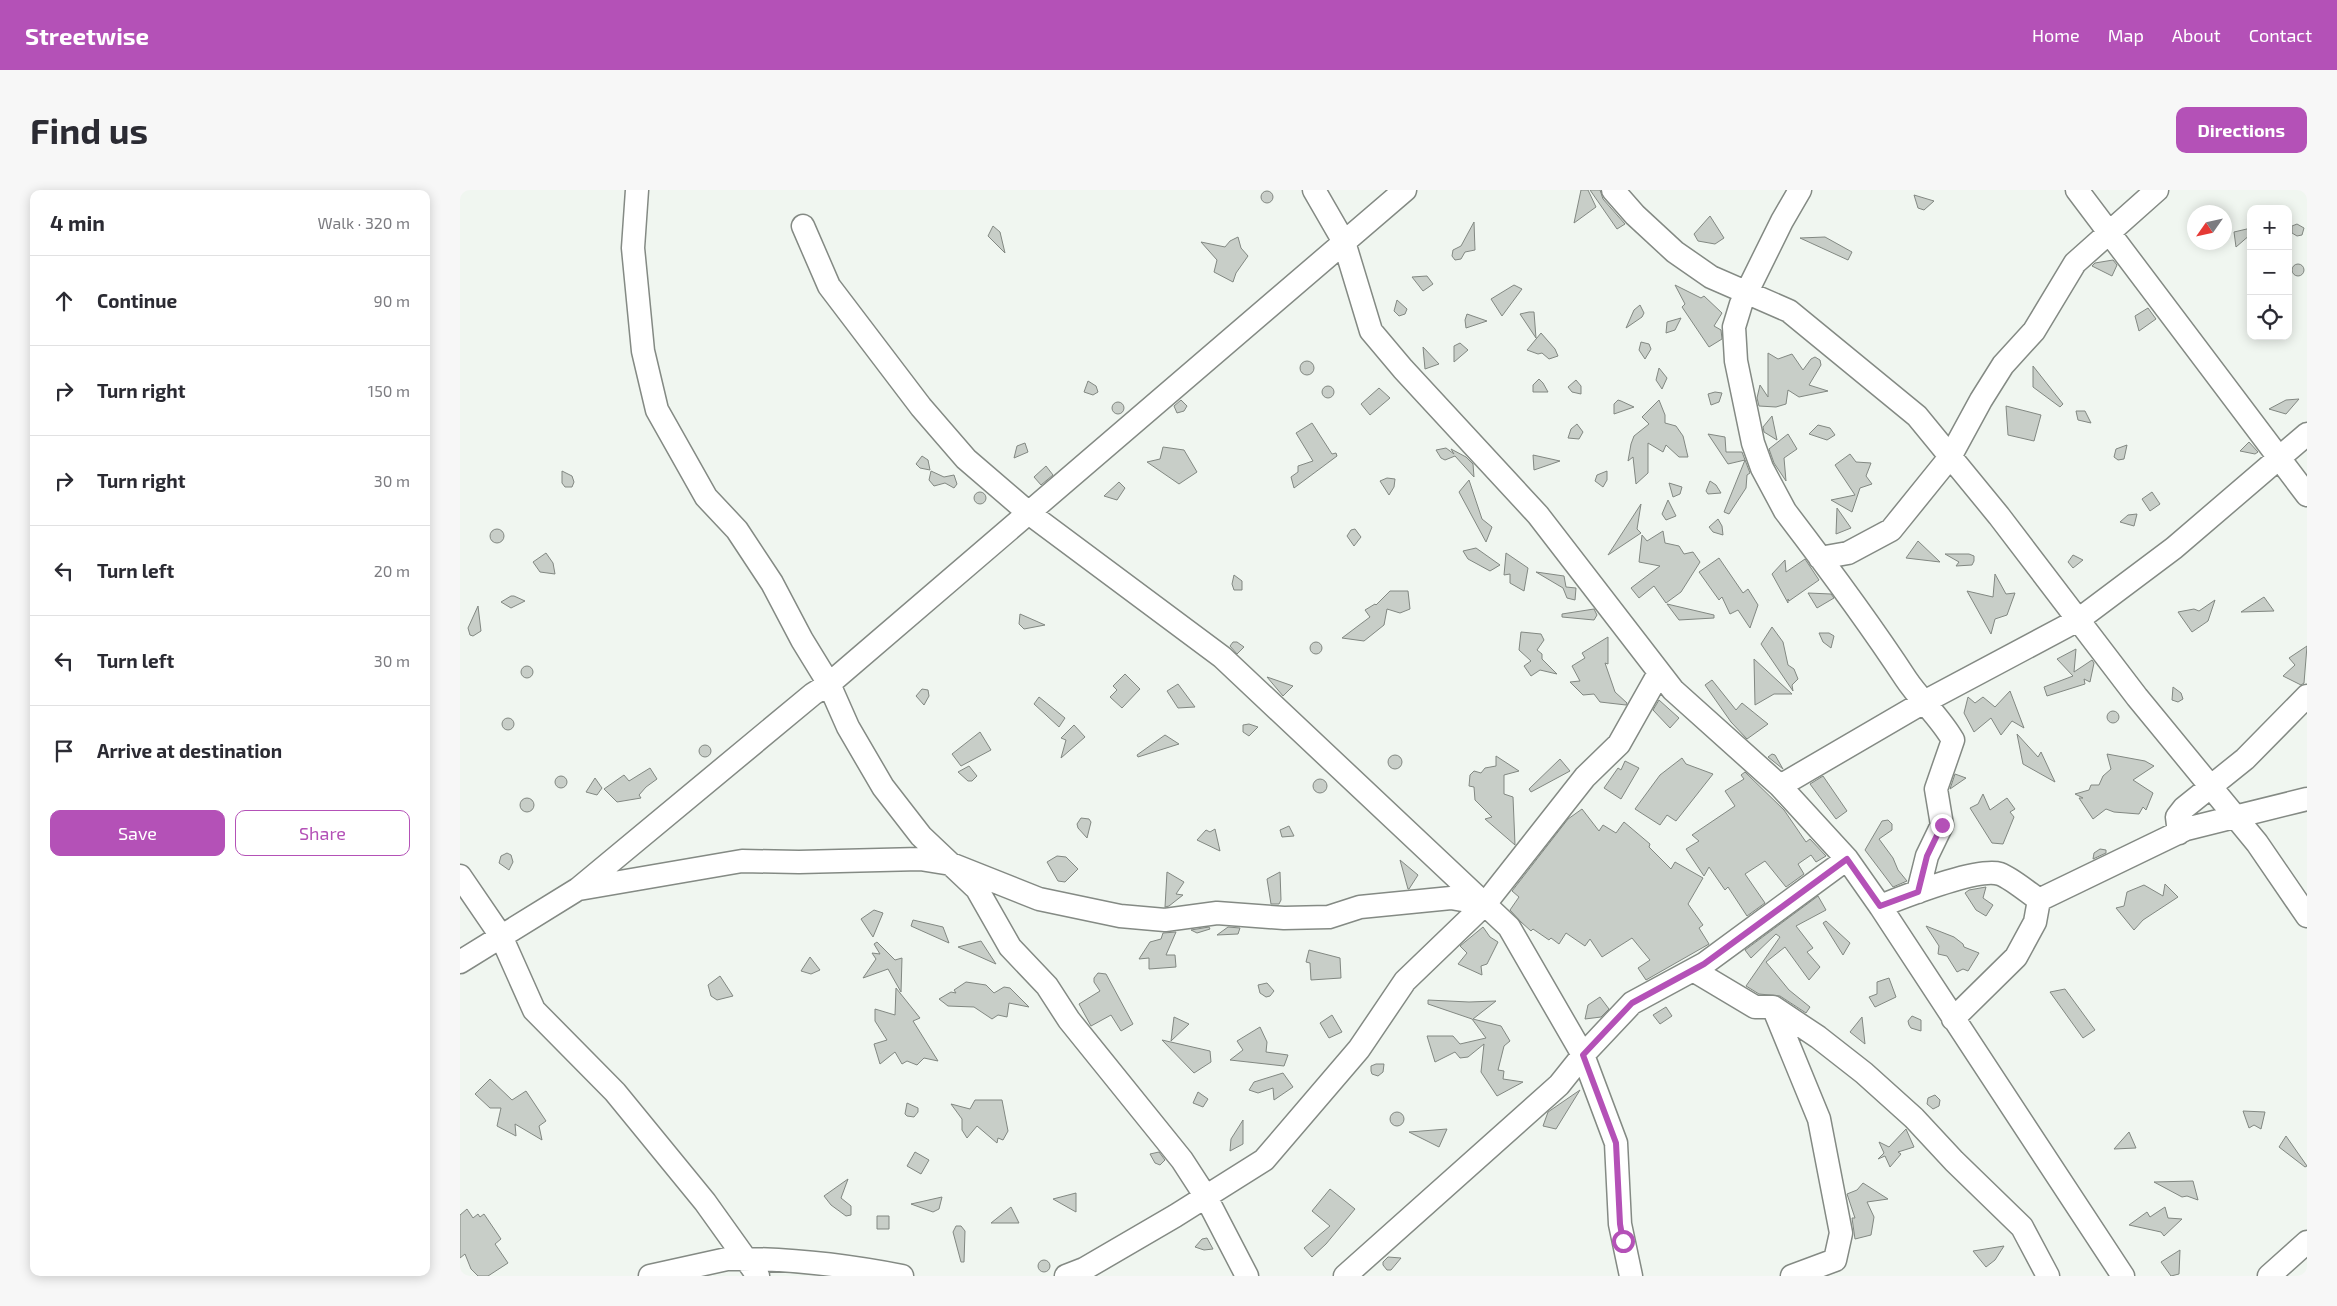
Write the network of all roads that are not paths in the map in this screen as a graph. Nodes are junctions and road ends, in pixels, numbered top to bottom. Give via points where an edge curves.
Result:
1 (637, 190) edge
2 (1314, 190) edge
3 (1405, 190) edge
4 (1613, 190) edge
5 (1800, 190) edge
6 (2077, 190) edge
7 (2157, 190) edge
8 (803, 226) dead end
9 (2110, 233) junction
10 (1344, 242) junction
11 (1748, 293) junction
12 (2307, 434) edge
13 (2279, 457) junction
14 (1950, 458) junction
15 (2307, 495) edge
16 (1030, 514) junction
17 (1820, 558) junction
18 (2078, 620) junction
19 (1659, 672) junction
20 (829, 684) junction
21 (2307, 696) edge
22 (1924, 702) junction
23 (1780, 786) junction
24 (2211, 788) junction
25 (2307, 799) edge
26 (2236, 818) junction
27 (2179, 833) junction
28 (1847, 859) junction
29 (951, 864) junction
30 (460, 876) edge
31 (578, 889) junction
32 (1918, 892) junction
33 (2039, 900) junction
34 (1485, 904) junction
35 (1880, 906) junction
36 (2307, 916) edge
37 (500, 936) junction
38 (460, 962) edge
39 (1694, 970) junction
40 (1773, 1007) junction
41 (1953, 1019) junction
42 (1583, 1055) junction
43 (1206, 1197) junction
44 (2307, 1242) edge
45 (752, 1268) edge
46 (650, 1276) edge
47 (902, 1276) edge
48 (1066, 1276) edge
49 (1247, 1276) edge
50 (1345, 1276) edge
51 (1631, 1276) edge
52 (1792, 1276) edge
53 (2048, 1276) edge
54 (2123, 1276) edge
55 (2269, 1276) edge

1 - 20 street via 632,248 643,351 657,410 706,497 737,530 772,583
2 - 10 street
3 - 10 street
4 - 11 street via 1675,252 1711,277
5 - 11 street
6 - 9 street
7 - 9 street
8 - 16 street via 829,286 921,407 966,459
9 - 13 street
9 - 14 street via 2075,263 2034,331 2003,365
10 - 16 street
10 - 19 street via 1371,331 1402,369 1538,515
11 - 14 street via 1789,311 1916,416
11 - 17 street via 1734,327 1736,361 1753,443 1773,492
12 - 13 street
13 - 15 street
13 - 18 street via 2174,548
14 - 17 street via 1891,530 1848,553
14 - 18 street
16 - 20 street
16 - 34 street via 1222,657
17 - 22 street
18 - 22 street
18 - 24 street
19 - 23 street via 1673,690
19 - 34 street via 1619,744 1585,777
20 - 29 street via 848,727 884,787 921,836
20 - 31 street
21 - 24 street via 2245,759
22 - 23 street
22 - 32 street via 1953,740 1936,789 1942,825 1927,856
23 - 28 street
24 - 26 street
24 - 27 street via 2177,817
25 - 26 street
26 - 27 street
26 - 36 street
27 - 33 street
28 - 35 street
28 - 39 street
29 - 31 street via 920,859 742,860
29 - 34 street via 1039,899 1120,916 1165,920 1218,913 1284,918 1329,917 1360,907 1451,898
29 - 43 street via 977,889 1010,947 1047,986 1069,1020 1182,1160
30 - 37 street
31 - 37 street
32 - 33 street via 1978,874 2000,874
32 - 35 street
33 - 41 street via 2035,922 2016,956
34 - 42 street via 1509,927
34 - 43 street via 1405,981 1360,1049 1264,1160
35 - 41 street
37 - 38 street
37 - 45 street via 534,1010 615,1092 705,1202
39 - 40 street via 1755,1008
39 - 42 street via 1632,1003
40 - 52 street via 1819,1119 1842,1233 1835,1260
40 - 53 street via 1841,1054 1914,1118 2022,1227
41 - 54 street
42 - 50 street via 1559,1085
42 - 51 street via 1616,1143 1620,1224
43 - 48 street via 1084,1269
43 - 49 street
44 - 55 street
45 - 46 street via 727,1259
45 - 47 street via 782,1260

